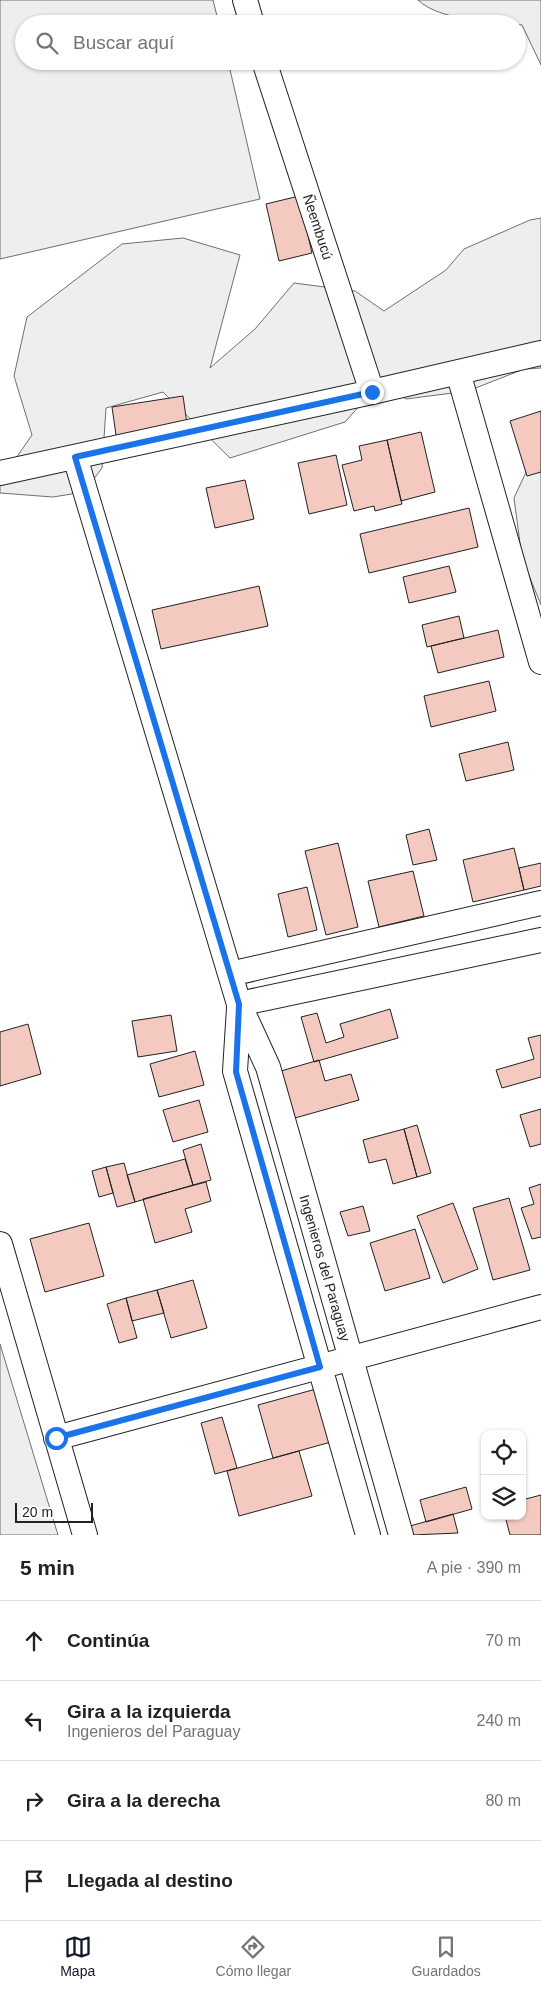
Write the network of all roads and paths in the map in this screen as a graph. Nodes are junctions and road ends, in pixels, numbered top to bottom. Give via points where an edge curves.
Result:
1 (245, 0) edge
2 (249, 15) edge
3 (267, 70) edge
4 (541, 353) edge
5 (458, 372) junction
6 (372, 392) junction
7 (75, 457) junction
8 (0, 473) edge
9 (541, 662) edge
10 (541, 903) edge
11 (541, 940) edge
12 (230, 974) junction
13 (239, 1004) junction
14 (0, 1244) edge
15 (541, 1307) edge
16 (351, 1358) junction
17 (320, 1367) junction
18 (56, 1438) junction
19 (85, 1535) edge
20 (368, 1535) edge
21 (401, 1535) edge

1 - 2 street
3 - 6 street, Ñeembucú
4 - 5 street
5 - 6 street
5 - 9 street
6 - 7 street
7 - 8 street
7 - 12 street, Ingenieros del Paraguay
10 - 12 street
11 - 13 street
12 - 13 street, Ingenieros del Paraguay
13 - 16 street, Ingenieros del Paraguay via 268,1067
13 - 17 street, Ingenieros del Paraguay via 236,1072
14 - 18 street
15 - 16 street
16 - 17 street
16 - 21 street, Ingenieros del Paraguay
17 - 18 street
17 - 20 street, Ingenieros del Paraguay
18 - 19 street

